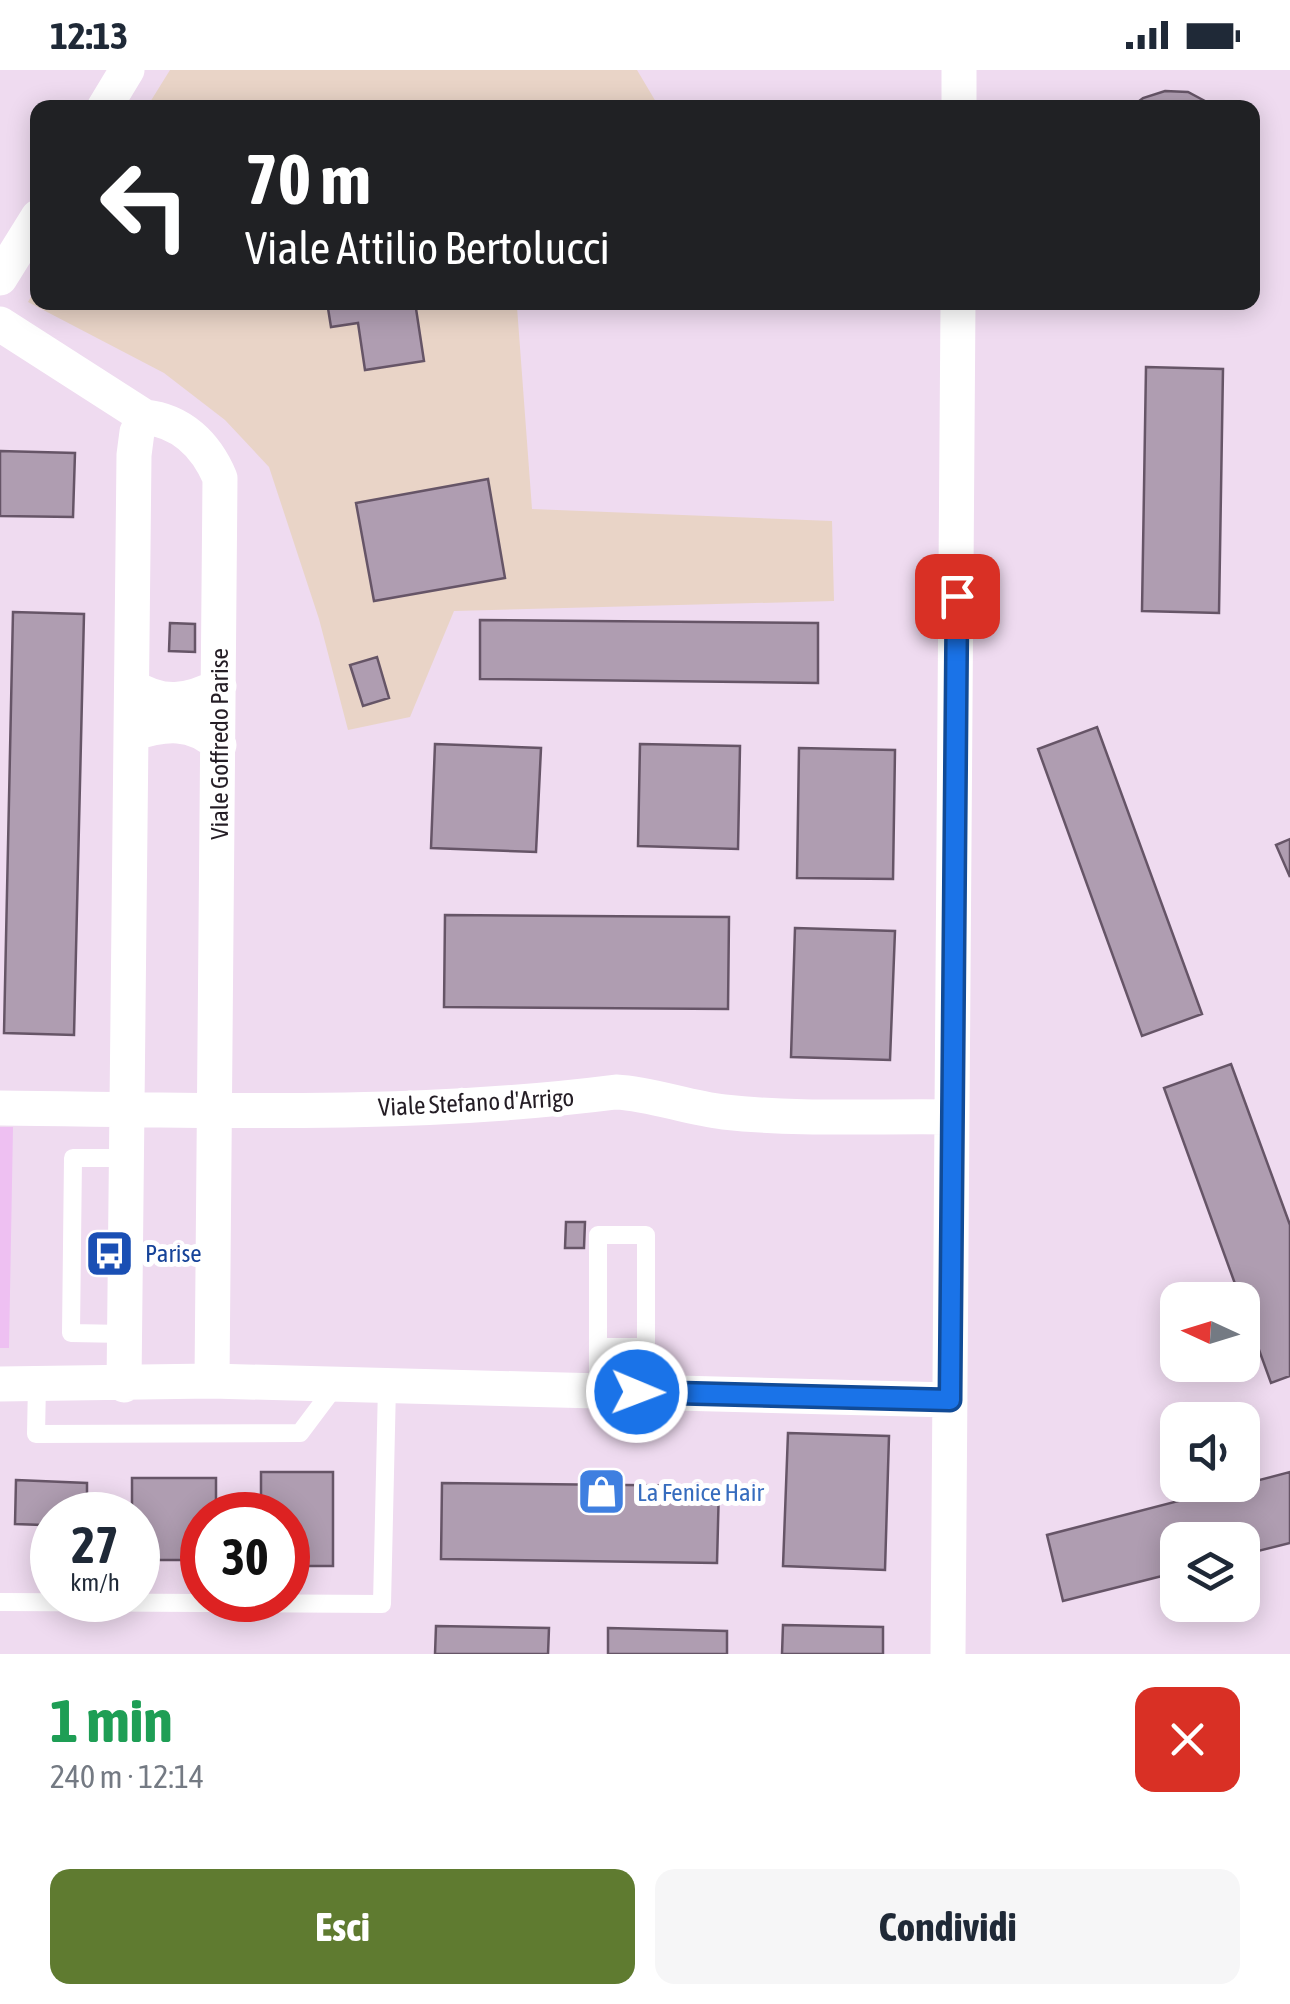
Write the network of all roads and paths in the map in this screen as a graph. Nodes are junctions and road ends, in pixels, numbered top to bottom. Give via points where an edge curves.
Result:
1 (127, 70) edge
2 (960, 70) edge
3 (109, 100) edge
4 (959, 100) edge
5 (30, 229) edge
6 (0, 278) edge
7 (958, 310) edge
8 (0, 324) edge
9 (145, 417) junction
10 (132, 686) junction
11 (219, 686) junction
12 (132, 734) junction
13 (219, 745) junction
14 (0, 1108) edge
15 (128, 1109) junction
16 (216, 1112) junction
17 (950, 1117) junction
18 (127, 1158) junction
19 (125, 1334) junction
20 (598, 1347) junction
21 (212, 1382) junction
22 (0, 1384) edge
23 (37, 1384) junction
24 (336, 1384) junction
25 (124, 1385) junction
26 (386, 1386) junction
27 (598, 1391) junction
28 (950, 1400) junction
29 (0, 1602) edge
30 (948, 1654) edge

1 - 3 street
2 - 4 street
5 - 6 street
7 - 17 street
8 - 9 street, Viale Goffredo Parise
9 - 10 street via 134,455
9 - 11 street, Viale Goffredo Parise via 196,439 220,478
10 - 11 street via 170,701
10 - 12 street
11 - 13 street, Viale Goffredo Parise
12 - 13 street via 179,725
12 - 15 street
13 - 16 street, Viale Goffredo Parise
14 - 15 street, Viale Stefano d'Arrigo
15 - 16 street, Viale Stefano d'Arrigo
15 - 18 street
16 - 17 street, Viale Stefano d'Arrigo via 495,1105 616,1092 756,1114
16 - 21 street, Viale Goffredo Parise
17 - 28 street
18 - 19 street
18 - 19 lane via 73,1158 71,1333
19 - 25 street
20 - 20 lane via 598,1235 646,1235 646,1347
20 - 27 lane
21 - 24 street
21 - 25 street
22 - 23 street
23 - 24 lane via 36,1434 300,1433
23 - 25 street
24 - 26 street
26 - 27 street
26 - 29 lane via 382,1604
27 - 28 street
28 - 30 street

